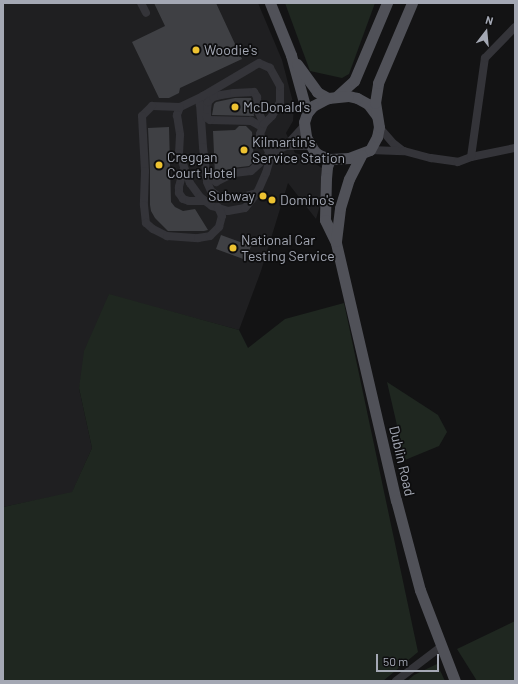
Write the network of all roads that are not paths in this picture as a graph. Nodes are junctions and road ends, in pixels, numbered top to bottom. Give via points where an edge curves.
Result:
1 (141, 3) edge
2 (270, 3) edge
3 (387, 3) edge
4 (412, 3) edge
5 (146, 13) dead end
6 (515, 27) edge
7 (291, 55) junction
8 (203, 96) junction
9 (332, 98) junction
10 (180, 107) junction
11 (307, 113) junction
12 (377, 116) junction
13 (305, 125) junction
14 (263, 126) junction
15 (379, 127) junction
16 (286, 146) junction
17 (310, 146) junction
18 (515, 148) edge
19 (404, 151) junction
20 (365, 153) junction
21 (270, 154) junction
22 (471, 157) junction
23 (330, 159) junction
24 (184, 168) junction
25 (206, 176) junction
26 (257, 194) junction
27 (206, 201) junction
28 (218, 207) junction
29 (336, 243) junction
30 (442, 646) junction
31 (396, 681) edge
32 (455, 681) edge

1 - 5 street
2 - 7 main road
3 - 9 main road via 354,81
4 - 12 main road via 375,92
6 - 22 street via 485,58
7 - 9 main road via 317,92
7 - 11 main road
8 - 10 street
8 - 14 street via 259,63 270,68 280,86 280,102
8 - 25 street via 200,109
9 - 11 main road via 313,106
9 - 12 main road via 357,98 368,104
10 - 24 street via 177,115 179,154
10 - 28 street via 152,106 142,116 146,223 168,236 210,236 220,227 222,216
11 - 13 main road
12 - 15 main road
13 - 16 street
13 - 17 main road
14 - 14 street via 254,92 217,96 208,102 207,118 210,120 251,120
14 - 21 street via 260,134
15 - 19 street
15 - 20 main road via 377,137
16 - 17 street
16 - 21 street
17 - 23 main road via 319,155
18 - 22 street
19 - 20 street
19 - 22 street via 458,162
20 - 23 main road via 349,158
20 - 29 main road, Dublin Road via 349,179 340,208
21 - 25 street via 251,171 234,173 216,182
21 - 26 street via 266,174
23 - 29 main road, Dublin Road via 326,178 325,220
24 - 27 street via 190,183
24 - 27 street via 179,187 182,199
25 - 26 street via 211,191 219,197
26 - 28 street via 245,208 228,211
27 - 28 street
29 - 30 main road, Dublin Road via 396,500 420,590
30 - 31 street
30 - 32 main road, Dublin Road

